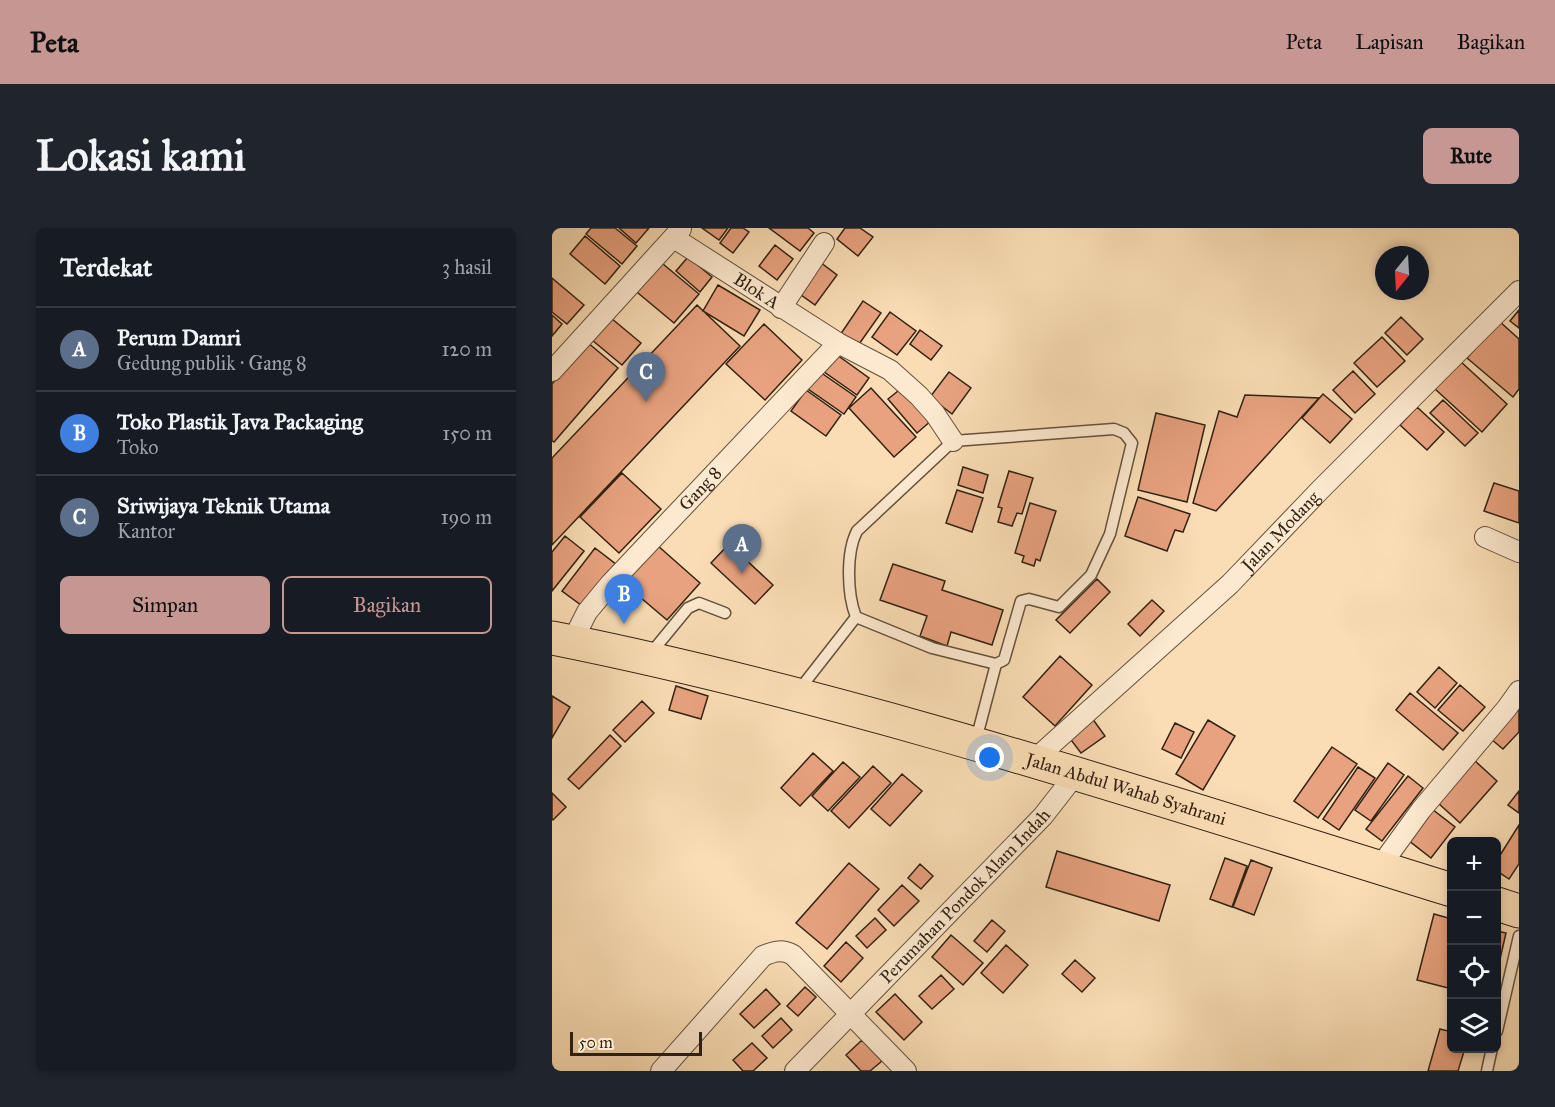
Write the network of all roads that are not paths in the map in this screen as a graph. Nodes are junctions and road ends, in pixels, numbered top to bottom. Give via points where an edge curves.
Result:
1 (678, 233) edge
2 (824, 243) dead end
3 (1519, 291) edge
4 (781, 308) junction
5 (838, 343) junction
6 (552, 371) edge
7 (953, 441) junction
8 (1485, 537) dead end
9 (1519, 552) edge
10 (725, 613) dead end
11 (856, 616) junction
12 (562, 640) edge
13 (648, 657) junction
14 (996, 664) junction
15 (1519, 691) edge
16 (795, 694) junction
17 (974, 744) junction
18 (1033, 761) junction
19 (1075, 775) junction
20 (1379, 868) junction
21 (1447, 888) edge
22 (1501, 905) edge
23 (1519, 911) edge
24 (1519, 936) edge
25 (851, 1014) junction
26 (1501, 1014) edge
27 (1491, 1053) edge
28 (661, 1071) edge
29 (795, 1071) edge
30 (906, 1071) edge
31 (1487, 1071) edge

1 - 4 street, Blok A
1 - 6 street
2 - 4 street
3 - 18 street, Jalan Modang via 1230,584
4 - 5 street, Blok A
5 - 7 street, Blok A via 890,370 906,383 935,414
5 - 12 street, Gang 8 via 610,583
7 - 11 lane via 853,538 849,575
7 - 14 lane via 1114,429 1132,443 1110,534 1091,575 1059,607 1029,599 1021,601 1004,660
8 - 9 street
10 - 13 lane via 699,603 688,608
11 - 14 lane via 932,648
11 - 16 lane
12 - 13 highway, Jalan Abdul Wahab Syahrani
13 - 16 highway, Jalan Abdul Wahab Syahrani
14 - 17 lane
15 - 20 street via 1421,810
16 - 17 highway, Jalan Abdul Wahab Syahrani
17 - 18 highway, Jalan Abdul Wahab Syahrani
18 - 19 highway, Jalan Abdul Wahab Syahrani
19 - 20 highway, Jalan Abdul Wahab Syahrani
19 - 25 street, Perumahan Pondok Alam Indah via 1043,816
20 - 21 highway, Jalan Abdul Wahab Syahrani
22 - 23 highway
24 - 26 lane
25 - 28 street via 793,955 774,951 764,956
25 - 29 street, Perumahan Pondok Alam Indah
25 - 30 street
27 - 31 lane

